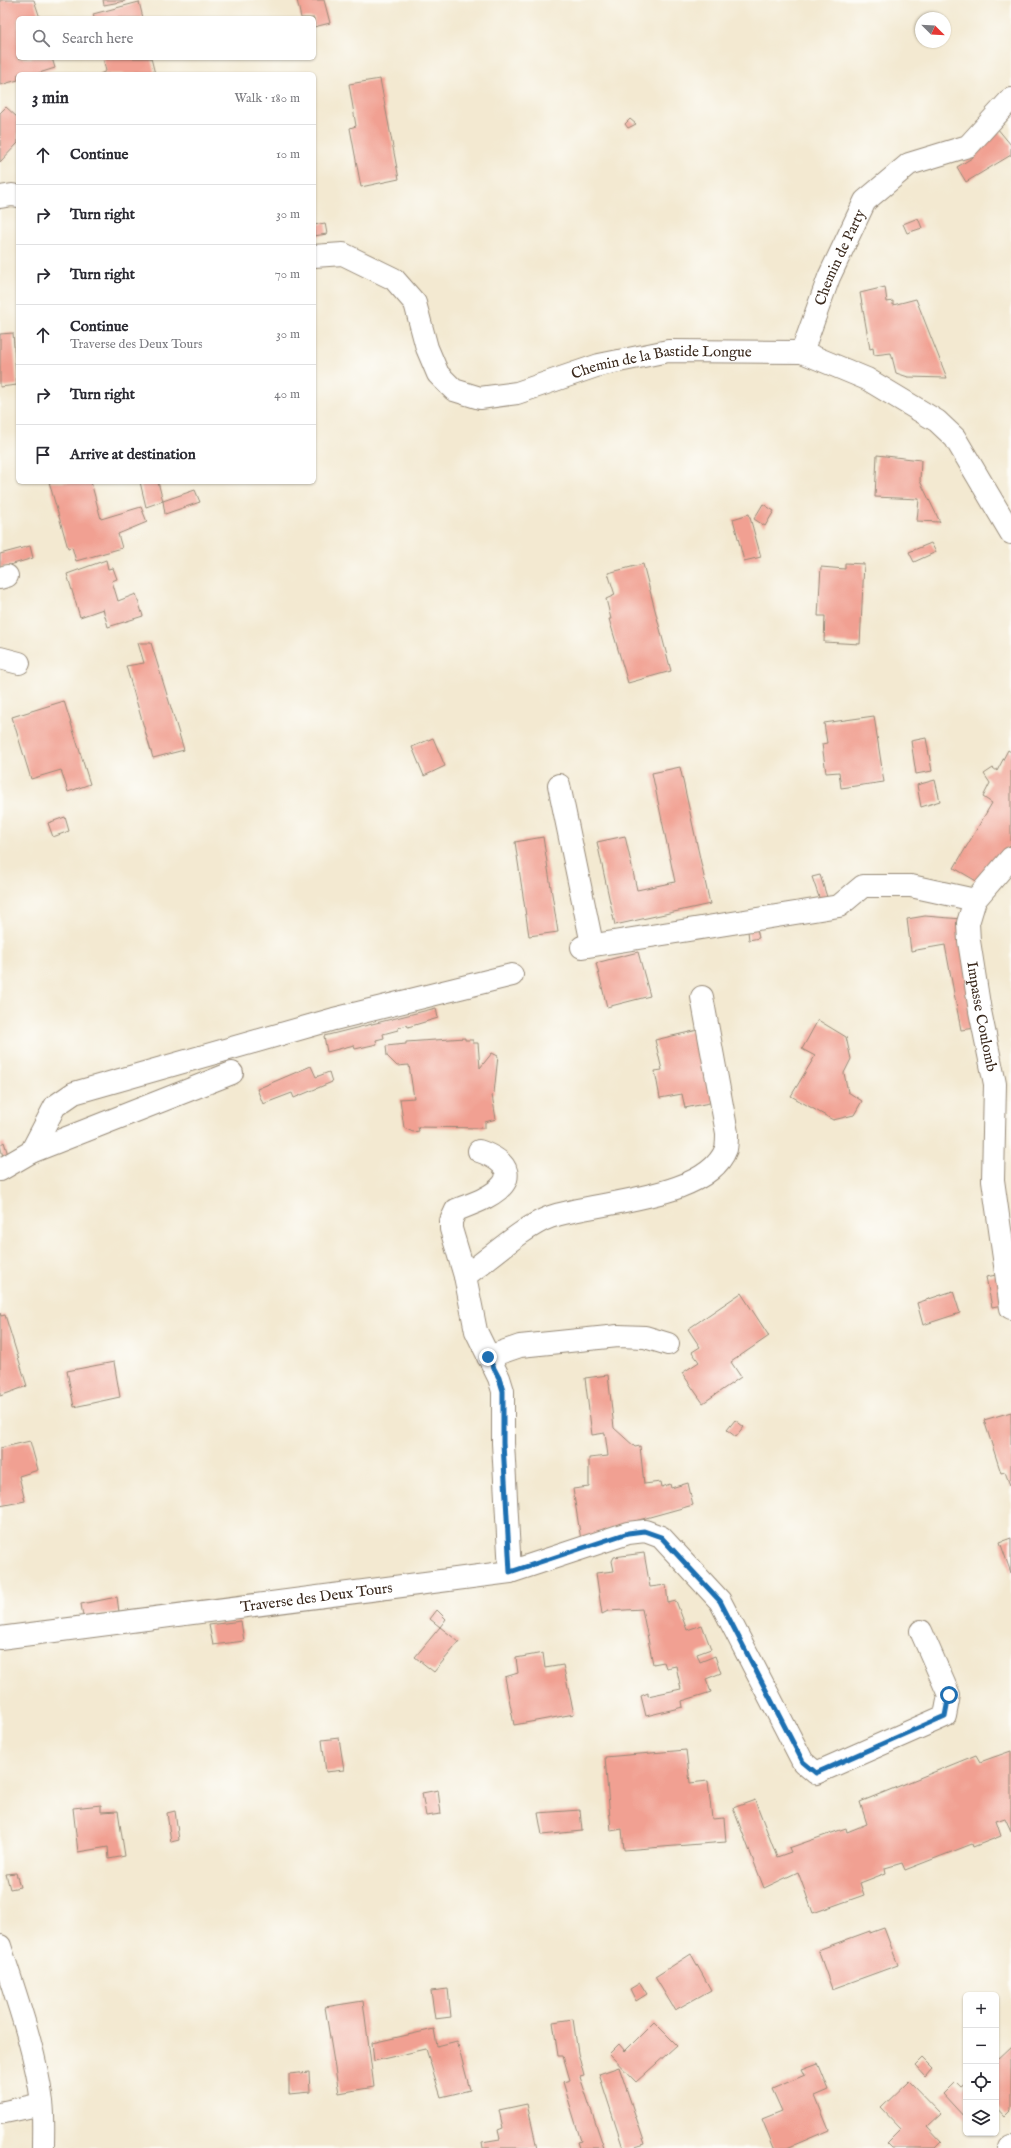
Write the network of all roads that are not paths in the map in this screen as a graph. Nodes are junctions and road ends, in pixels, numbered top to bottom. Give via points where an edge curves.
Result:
1 (1011, 98) edge
2 (16, 196) edge
3 (0, 197) edge
4 (316, 256) edge
5 (802, 352) junction
6 (1011, 533) edge
7 (559, 785) dead end
8 (1011, 858) edge
9 (975, 900) junction
10 (512, 975) dead end
11 (702, 997) dead end
12 (232, 1073) dead end
13 (480, 1151) dead end
14 (31, 1152) junction
15 (0, 1170) edge
16 (465, 1276) junction
17 (1011, 1308) edge
18 (668, 1344) dead end
19 (488, 1357) junction
20 (510, 1572) junction
21 (921, 1631) dead end
22 (0, 1638) edge
23 (0, 1946) edge
24 (42, 2104) junction
25 (0, 2113) edge
26 (43, 2148) edge

1 - 5 street, Chemin de Party via 968,146 909,164 865,201 829,277
2 - 3 street
4 - 5 street, Chemin de la Bastide Longue via 343,254 394,279 415,303 427,348 438,374 454,390 480,398 518,393 600,365 668,351
5 - 6 street, Chemin de la Bastide Longue via 867,379 937,420 955,438
7 - 9 street via 587,946 838,906 863,886 911,886
8 - 9 street, Impasse Coulomb
9 - 17 street, Impasse Coulomb via 968,923 969,941 995,1084 993,1180
10 - 14 street via 326,1021 74,1093 55,1106
11 - 16 street via 727,1134 726,1148 720,1158 708,1171 678,1188 550,1217 522,1234
12 - 14 street
13 - 16 street via 494,1156 503,1163 506,1170 505,1180 500,1188 486,1198 456,1210 453,1215 451,1229
14 - 15 street
16 - 19 street via 476,1331
18 - 19 street via 645,1337 618,1336 520,1346
19 - 20 street via 503,1391 503,1443
20 - 21 street, Traverse des Deux Tours via 628,1533 644,1531 661,1537 720,1601 803,1762 816,1773 945,1716 949,1695
20 - 22 street, Traverse des Deux Tours
23 - 24 street via 36,2067
24 - 25 street
24 - 26 street

